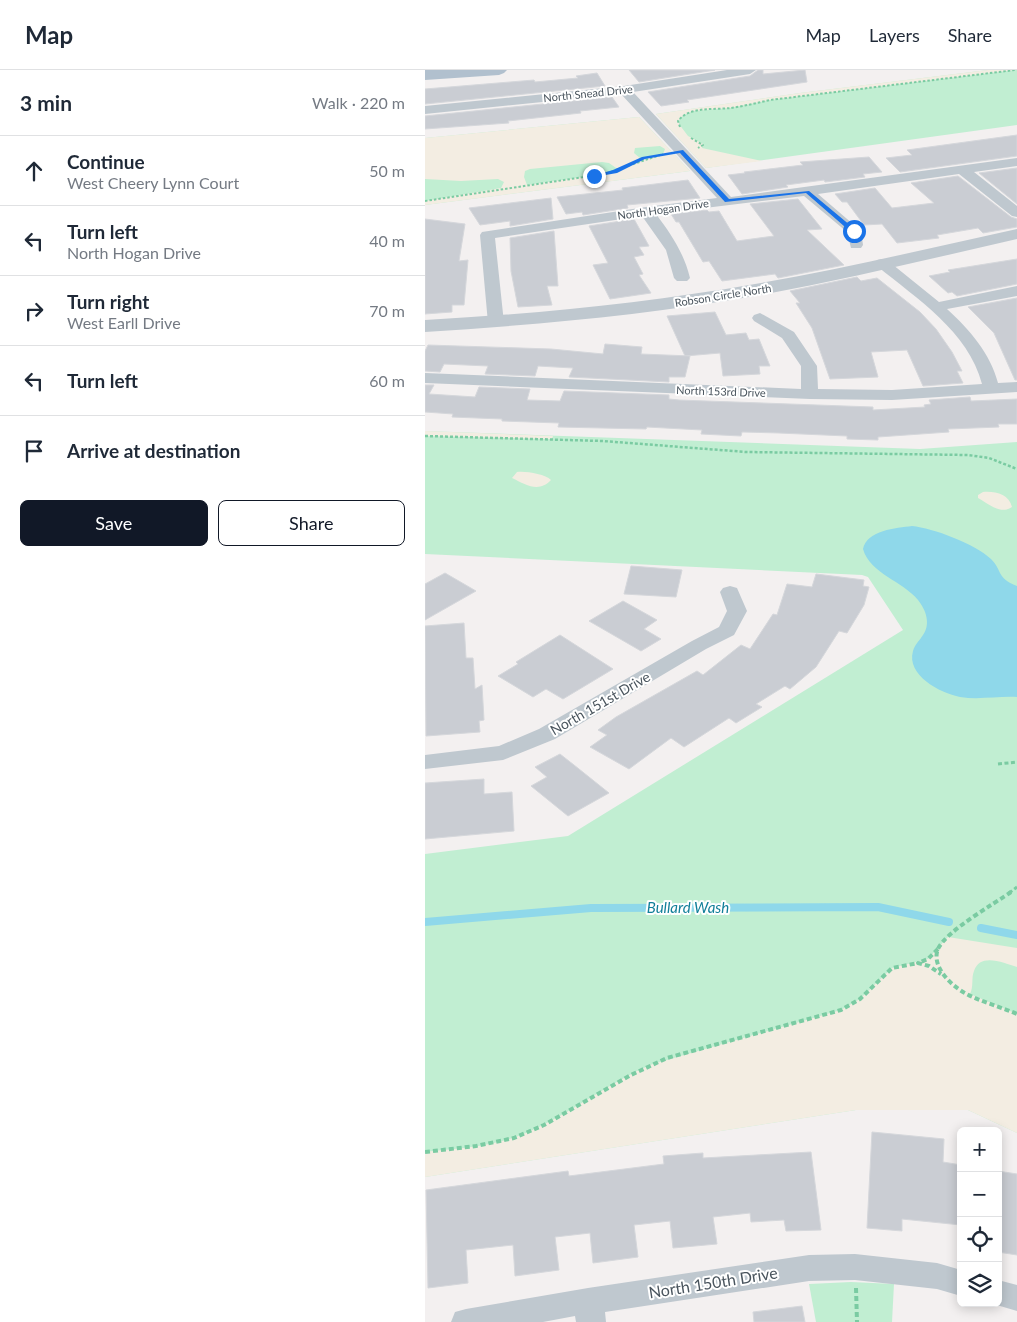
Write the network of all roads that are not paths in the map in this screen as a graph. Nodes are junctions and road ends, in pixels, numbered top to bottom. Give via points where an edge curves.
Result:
1 (499, 70) edge
2 (750, 70) edge
3 (425, 75) edge
4 (624, 90) junction
5 (425, 110) edge
6 (1017, 162) edge
7 (961, 169) junction
8 (807, 192) junction
9 (727, 201) junction
10 (646, 211) junction
11 (1017, 213) edge
12 (1017, 234) edge
13 (856, 245) dead end
14 (882, 264) junction
15 (682, 278) dead end
16 (1017, 291) edge
17 (935, 307) junction
18 (760, 318) dead end
19 (496, 323) junction
20 (425, 326) edge
21 (425, 378) edge
22 (1017, 387) edge
23 (991, 388) junction
24 (810, 394) junction
25 (730, 592) dead end
26 (425, 762) edge
27 (957, 1282) edge
28 (1002, 1294) edge
29 (1017, 1298) edge
30 (589, 1312) edge
31 (467, 1322) edge

1 - 3 main road
2 - 4 street, North Snead Drive
4 - 5 street, North Snead Drive
4 - 9 street
6 - 7 street, North Hogan Drive
7 - 8 street, North Hogan Drive
7 - 11 street
8 - 9 street, North Hogan Drive
8 - 13 street via 854,231
9 - 10 street, North Hogan Drive
10 - 15 street via 672,245
10 - 19 street, North Hogan Drive via 487,235
12 - 14 street, Robson Circle North
14 - 17 street
14 - 19 street, Robson Circle North via 724,295
16 - 17 street
17 - 23 street via 979,356
18 - 24 street via 788,335 809,366
19 - 20 street, Robson Circle North
21 - 24 street, North 153rd Drive
22 - 23 street, North 153rd Drive
23 - 24 street, North 153rd Drive via 891,395
25 - 26 street, North 151st Drive via 737,611 727,631 547,734 503,753
27 - 30 street, North 150th Drive via 937,1276 855,1267 809,1268 779,1271
28 - 29 street
30 - 31 street, North 150th Drive

